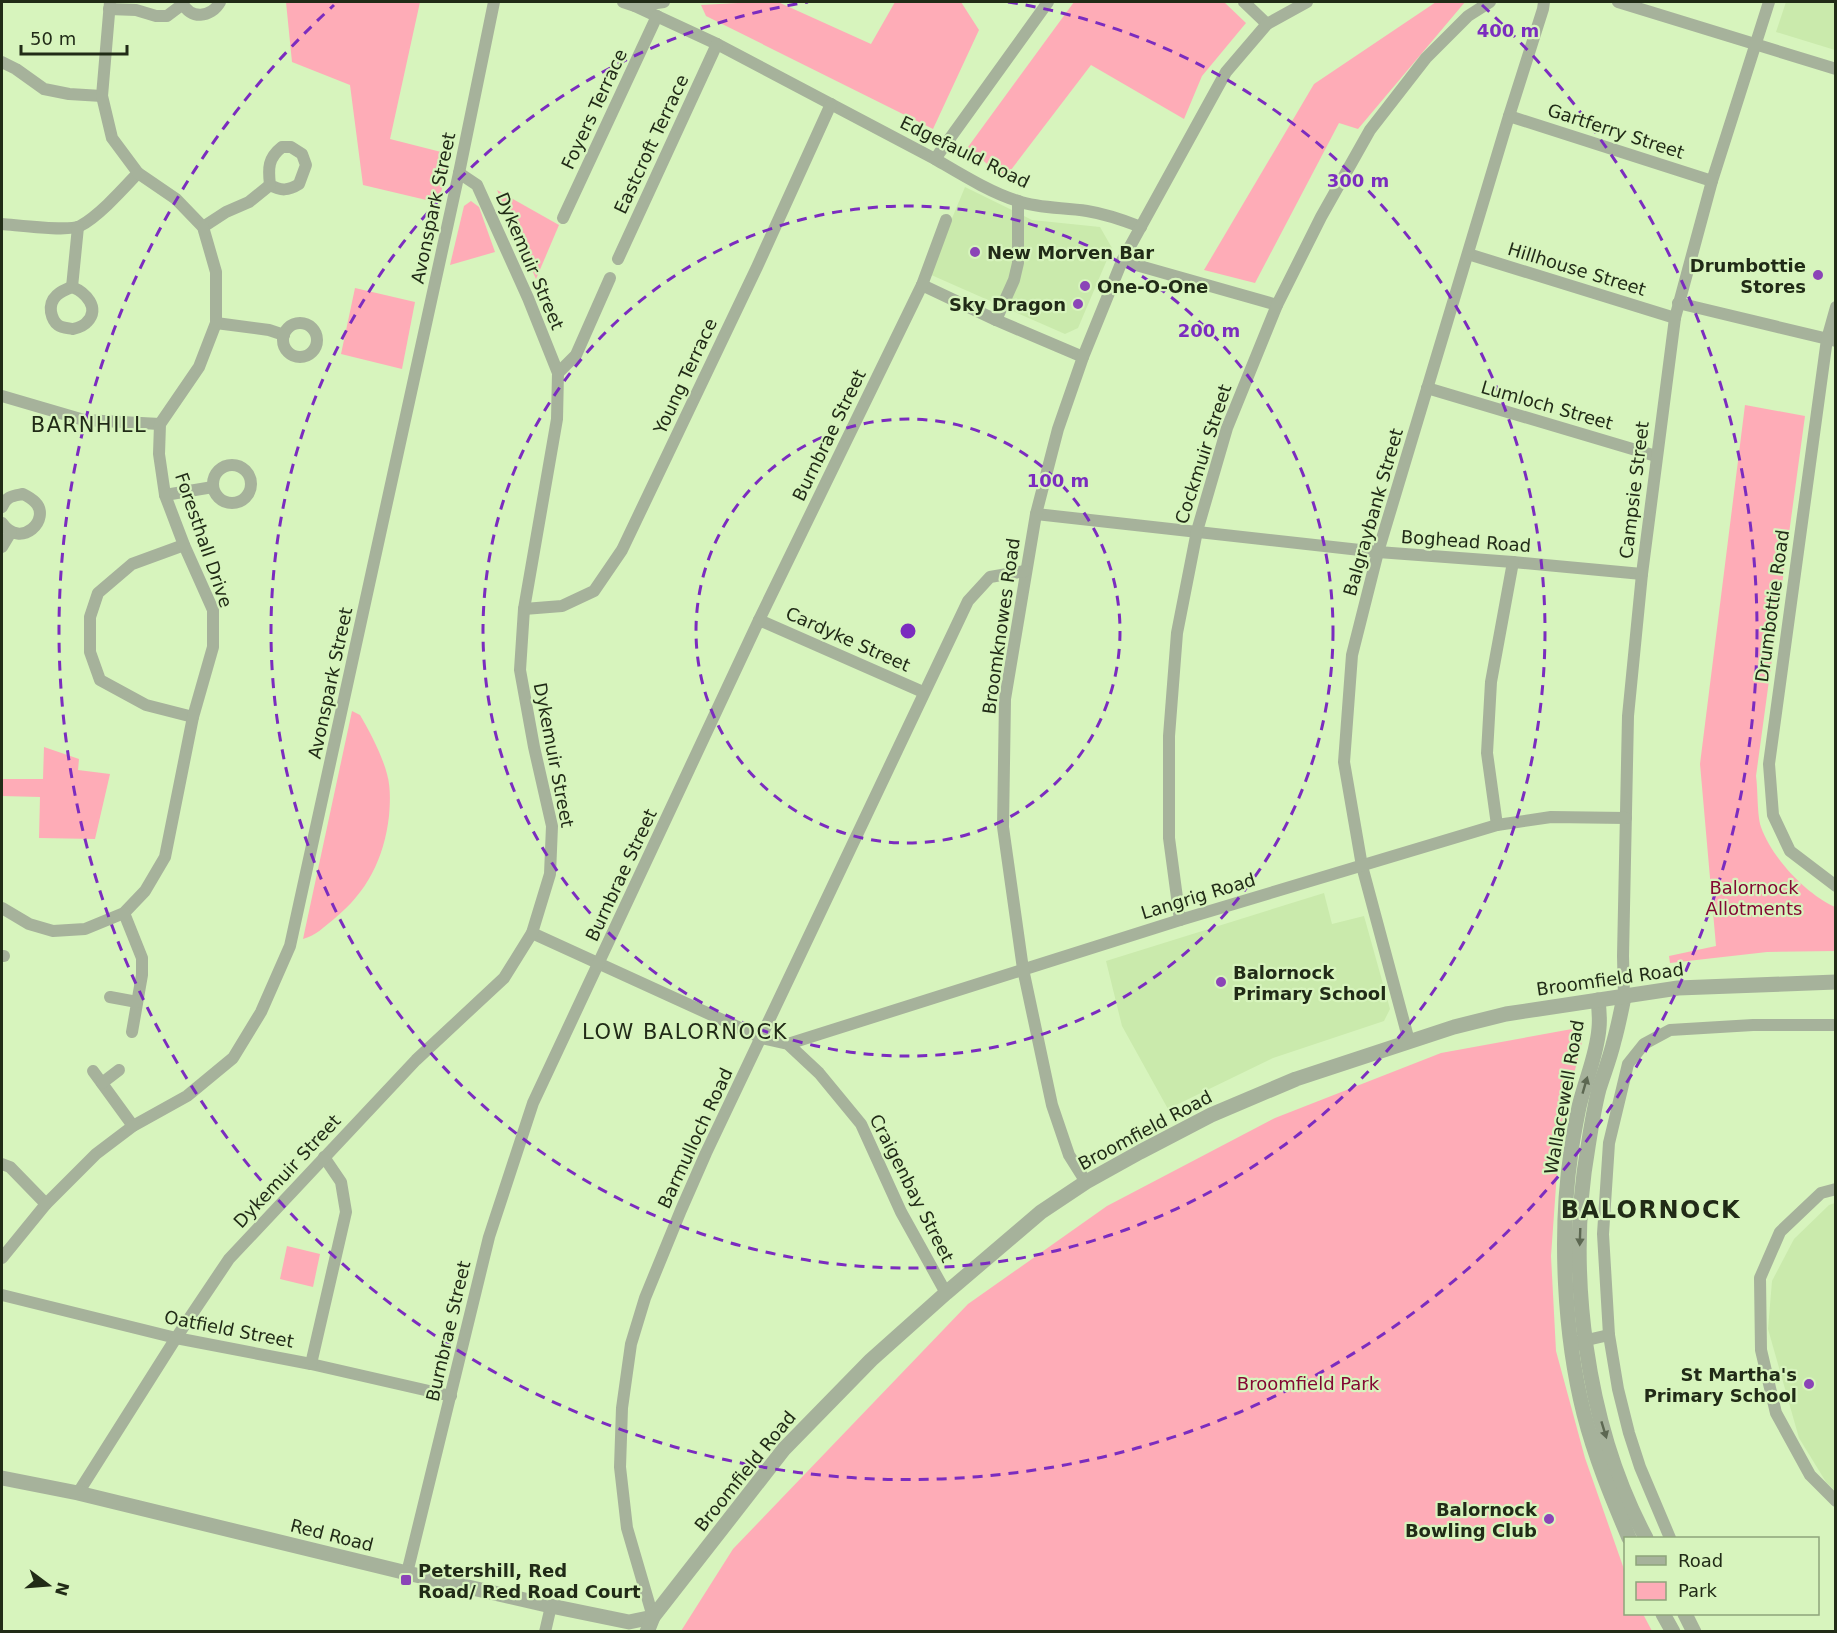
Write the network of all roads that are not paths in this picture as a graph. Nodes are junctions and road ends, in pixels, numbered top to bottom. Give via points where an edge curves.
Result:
1 (220, 2) edge
2 (494, 2) edge
3 (623, 2) edge
4 (664, 2) edge
5 (1048, 2) edge
6 (1244, 2) edge
7 (1307, 2) edge
8 (1490, 2) edge
9 (1544, 2) edge
10 (1618, 2) edge
11 (1768, 2) edge
12 (183, 3) edge
13 (110, 5) edge
14 (635, 6) junction
15 (657, 16) junction
16 (1267, 24) junction
17 (717, 44) junction
18 (1756, 45) junction
19 (2, 62) edge
20 (1836, 69) edge
21 (102, 96) junction
22 (831, 105) junction
23 (1509, 116) junction
24 (935, 159) junction
25 (138, 173) junction
26 (459, 173) junction
27 (1712, 181) junction
28 (270, 185) dead end
29 (1018, 201) junction
30 (563, 218) dead end
31 (946, 220) dead end
32 (2, 224) edge
33 (1141, 226) junction
34 (78, 227) junction
35 (203, 227) junction
36 (1468, 254) junction
37 (618, 260) dead end
38 (1122, 261) junction
39 (610, 278) dead end
40 (922, 285) junction
41 (72, 287) dead end
42 (1678, 303) junction
43 (1277, 305) junction
44 (1836, 307) edge
45 (1675, 318) junction
46 (996, 320) junction
47 (216, 323) junction
48 (284, 335) dead end
49 (1831, 340) edge
50 (1083, 357) junction
51 (558, 373) junction
52 (1427, 388) junction
53 (2, 396) edge
54 (160, 424) junction
55 (1656, 456) junction
56 (213, 487) dead end
57 (165, 495) junction
58 (2, 507) edge
59 (1036, 514) junction
60 (6, 528) edge
61 (1197, 531) junction
62 (184, 545) junction
63 (2, 547) edge
64 (1378, 552) junction
65 (1513, 562) junction
66 (1025, 571) junction
67 (1642, 574) junction
68 (524, 609) junction
69 (759, 620) junction
70 (923, 692) junction
71 (193, 717) junction
72 (1626, 818) junction
73 (1497, 825) junction
74 (1362, 866) junction
75 (1836, 886) edge
76 (2, 908) edge
77 (124, 914) junction
78 (1180, 920) junction
79 (532, 933) junction
80 (600, 963) junction
81 (1023, 969) junction
82 (1836, 982) edge
83 (110, 997) dead end
84 (1624, 997) junction
85 (1599, 1000) junction
86 (137, 1002) junction
87 (1836, 1025) edge
88 (132, 1032) dead end
89 (762, 1038) junction
90 (1409, 1041) junction
91 (788, 1044) junction
92 (119, 1070) dead end
93 (93, 1071) dead end
94 (102, 1083) junction
95 (133, 1126) junction
96 (324, 1157) junction
97 (2, 1164) edge
98 (1086, 1182) junction
99 (1836, 1189) edge
100 (46, 1204) junction
101 (2, 1258) edge
102 (946, 1293) junction
103 (2, 1295) edge
104 (1609, 1335) junction
105 (176, 1338) junction
106 (1578, 1341) junction
107 (311, 1364) junction
108 (451, 1396) junction
109 (2, 1478) edge
110 (78, 1493) junction
111 (1836, 1502) edge
112 (1628, 1537) edge
113 (1645, 1537) edge
114 (1669, 1537) edge
115 (407, 1573) junction
116 (551, 1605) junction
117 (1664, 1615) edge
118 (1686, 1615) edge
119 (653, 1617) junction
120 (544, 1632) edge
121 (647, 1632) edge
122 (1673, 1632) edge
123 (1694, 1632) edge

1 - 12 street via 205,15 194,14
2 - 26 street, Avonspark Street
3 - 14 street, Edgefauld Road
4 - 14 street
5 - 24 street
6 - 16 street
7 - 16 street
8 - 43 street, Cockmuir Street via 1468,16 1426,58 1370,130
9 - 23 street, Balgraybank Street
10 - 18 street
11 - 18 street, Campsie Street
12 - 13 street via 167,16
13 - 21 street
14 - 15 street, Edgefauld Road
15 - 17 street, Edgefauld Road
15 - 30 street, Foyers Terrace
16 - 33 street via 1226,72
17 - 22 street, Edgefauld Road
17 - 37 street, Eastcroft Terrace
18 - 20 street
18 - 27 street, Campsie Street
19 - 21 street via 44,89
21 - 25 street via 112,138
22 - 24 street, Edgefauld Road
22 - 68 street, Young Terrace via 622,550 594,591 562,606
23 - 27 street, Gartferry Street
23 - 36 street, Balgraybank Street
24 - 29 street, Edgefauld Road
25 - 34 street
25 - 35 street via 176,199
26 - 51 street, Dykemuir Street via 477,185
26 - 95 street, Avonspark Street via 290,946 261,1012 233,1058 187,1096
27 - 42 street, Campsie Street
28 - 35 street via 249,202
29 - 33 street, Edgefauld Road via 1109,214
29 - 46 street via 1018,263
31 - 40 street, Burnbrae Street
32 - 34 street
33 - 38 street, Broomknowes Road
34 - 41 street
35 - 47 street via 216,272
36 - 45 street, Hillhouse Street
36 - 52 street, Balgraybank Street
38 - 43 street
38 - 50 street, Broomknowes Road
39 - 51 street via 576,355
40 - 46 street
40 - 69 street, Burnbrae Street
42 - 45 street, Campsie Street
42 - 49 street
43 - 61 street, Cockmuir Street via 1227,428
44 - 49 street, Drumbottie Road
45 - 55 street, Campsie Street
46 - 50 street
47 - 48 street
47 - 54 street via 199,367
49 - 75 street, Drumbottie Road via 1769,764 1773,815 1790,851
50 - 59 street, Broomknowes Road via 1058,429
51 - 68 street, Dykemuir Street via 557,419
52 - 55 street, Lumloch Street
52 - 64 street, Balgraybank Street
53 - 54 street via 84,420
54 - 57 street, Foresthall Drive via 159,454
55 - 67 street, Campsie Street
56 - 57 street
57 - 62 street, Foresthall Drive
58 - 60 street via 10,496 23,494 37,503 39,510 39,520 31,530 23,534
59 - 61 street, Boghead Road
59 - 66 street, Broomknowes Road
60 - 63 street
61 - 64 street, Boghead Road
61 - 78 street, Cockmuir Street via 1177,633 1169,736 1169,838
62 - 71 street, Foresthall Drive via 213,610 213,647
62 - 71 street via 132,564 98,593 90,617 90,652 99,680 146,705
64 - 65 street, Boghead Road
64 - 74 street, Balgraybank Street via 1352,655 1344,762
65 - 67 street, Boghead Road
65 - 73 street via 1491,682 1487,753
66 - 70 street, Barmulloch Road via 990,577 968,601
66 - 81 street, Broomknowes Road via 1005,699 1003,818
67 - 72 street, Campsie Street via 1628,716
68 - 79 street, Dykemuir Street via 520,670 552,826 550,874
69 - 70 street, Cardyke Street
69 - 80 street, Burnbrae Street
70 - 89 street, Barmulloch Road
71 - 77 street, Foresthall Drive via 165,858 146,891
72 - 73 street, Langrig Road via 1551,817
72 - 84 street, Campsie Street
73 - 74 street, Langrig Road
74 - 78 street, Langrig Road
74 - 90 street, Balgraybank Street
76 - 77 street, Foresthall Drive via 29,924 53,931 85,929
77 - 86 street via 142,958
78 - 81 street, Langrig Road
79 - 80 street
79 - 96 street, Dykemuir Street via 504,978 416,1060
80 - 89 street
80 - 108 street, Burnbrae Street via 533,1103 489,1237
81 - 91 street, Langrig Road
81 - 98 street, Broomknowes Road via 1055,1116 1069,1155
82 - 84 street, Broomfield Road via 1678,988
83 - 86 street
84 - 85 street, Broomfield Road
84 -> 106 street, Wallacewell Road via 1587,1150 1582,1192
85 - 90 street, Broomfield Road via 1506,1014
106 -> 85 street, Wallacewell Road via 1565,1277 1566,1212 1579,1107 1599,1029
86 - 88 street
87 - 104 street via 1670,1030 1644,1044 1628,1064 1609,1143 1603,1234
89 - 91 street
89 - 119 street, Barmulloch Road via 681,1210 631,1344 622,1408 620,1467 627,1528
90 - 98 street, Broomfield Road via 1296,1079 1211,1115
91 - 102 street, Craigenbay Street via 819,1073 861,1124 901,1212
92 - 94 street
93 - 94 street
94 - 95 street
95 - 100 street, Avonspark Street via 96,1154
96 - 105 street, Dykemuir Street via 229,1259
96 - 107 street via 340,1182 346,1212
97 - 100 street via 10,1167
98 - 102 street, Broomfield Road via 1041,1212
99 - 111 street via 1821,1193 1780,1232 1760,1278 1761,1350 1776,1413 1810,1475
100 - 101 street, Avonspark Street
102 - 119 street, Broomfield Road via 871,1360 784,1449
103 - 105 street, Oatfield Street
104 - 106 street
104 - 114 street via 1629,1433
105 - 107 street, Oatfield Street
105 - 110 street, Dykemuir Street
106 - 112 street, Wallacewell Road via 1584,1413 1602,1475
106 -> 113 street, Wallacewell Road via 1617,1473
107 - 108 street, Oatfield Street
108 - 115 street, Burnbrae Street
109 - 110 street, Red Road
110 - 115 street, Red Road
115 - 116 street, Red Road
116 - 119 street, Red Road via 629,1622
116 - 120 street
117 - 122 street
118 - 123 street
119 - 121 street, Broomfield Road

